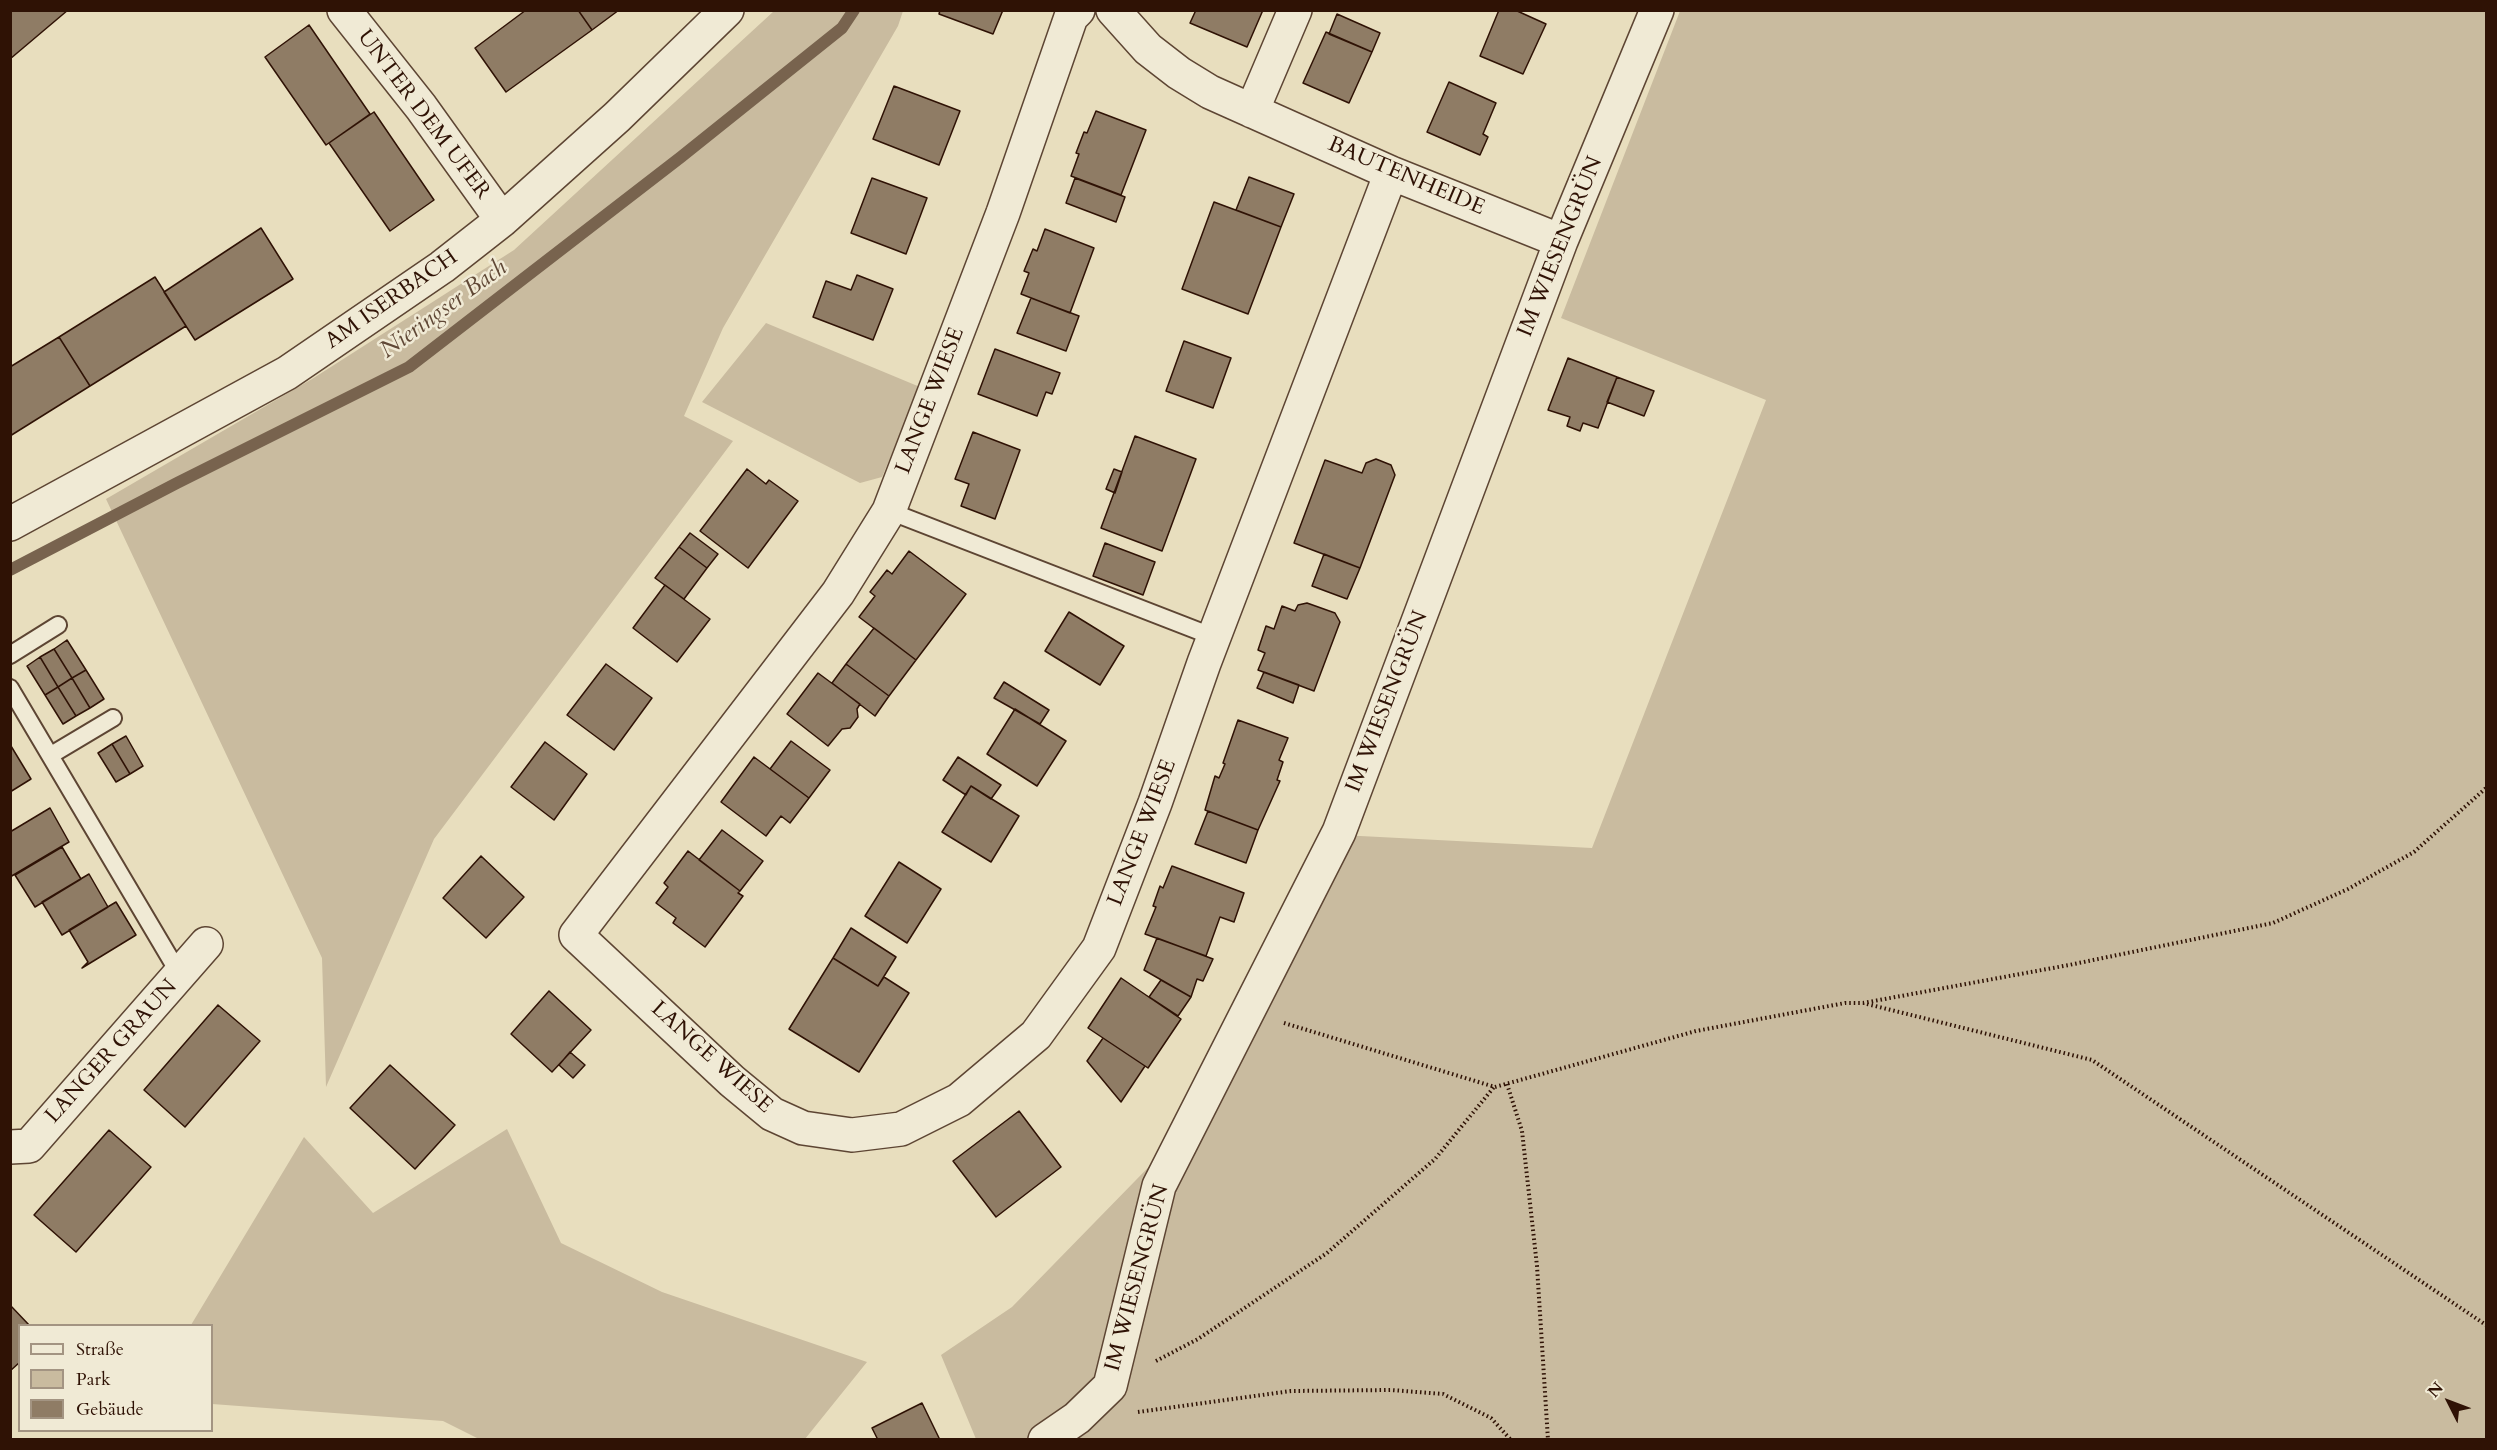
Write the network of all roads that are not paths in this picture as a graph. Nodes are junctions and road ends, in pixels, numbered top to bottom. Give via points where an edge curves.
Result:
1 (344, 10) edge
2 (727, 10) edge
3 (1077, 10) edge
4 (1113, 10) edge
5 (1295, 10) edge
6 (1657, 10) edge
7 (1251, 111) junction
8 (1391, 172) junction
9 (502, 220) junction
10 (1561, 241) junction
11 (889, 511) junction
12 (10, 524) edge
13 (58, 625) dead end
14 (1214, 637) junction
15 (10, 655) edge
16 (10, 688) edge
17 (113, 718) dead end
18 (51, 755) junction
19 (206, 944) dead end
20 (180, 975) junction
21 (10, 1147) edge
22 (1045, 1440) edge

1 - 9 street, UNTER DEM UFER via 421,107
2 - 9 street, AM ISERBACH via 617,117
3 - 11 street, LANGE WIESE via 1071,17 1003,213
4 - 7 street, BAUTENHEIDE via 1148,49 1179,73
5 - 7 street
6 - 10 street, IM WIESENGRÜN
7 - 8 street, BAUTENHEIDE
8 - 10 street, BAUTENHEIDE
8 - 14 street, LANGE WIESE
9 - 12 street, AM ISERBACH via 442,267 287,373
10 - 22 street, IM WIESENGRÜN via 1339,832 1159,1186 1110,1386 1077,1418
11 - 14 lane
11 - 14 street, LANGE WIESE via 838,594 576,935 732,1081 772,1114 803,1128 852,1136 901,1130 959,1100 1036,1035 1099,948
13 - 15 lane
16 - 18 lane
17 - 18 lane
18 - 20 lane
19 - 20 street, LANGER GRAUN
20 - 21 street, LANGER GRAUN via 29,1146

